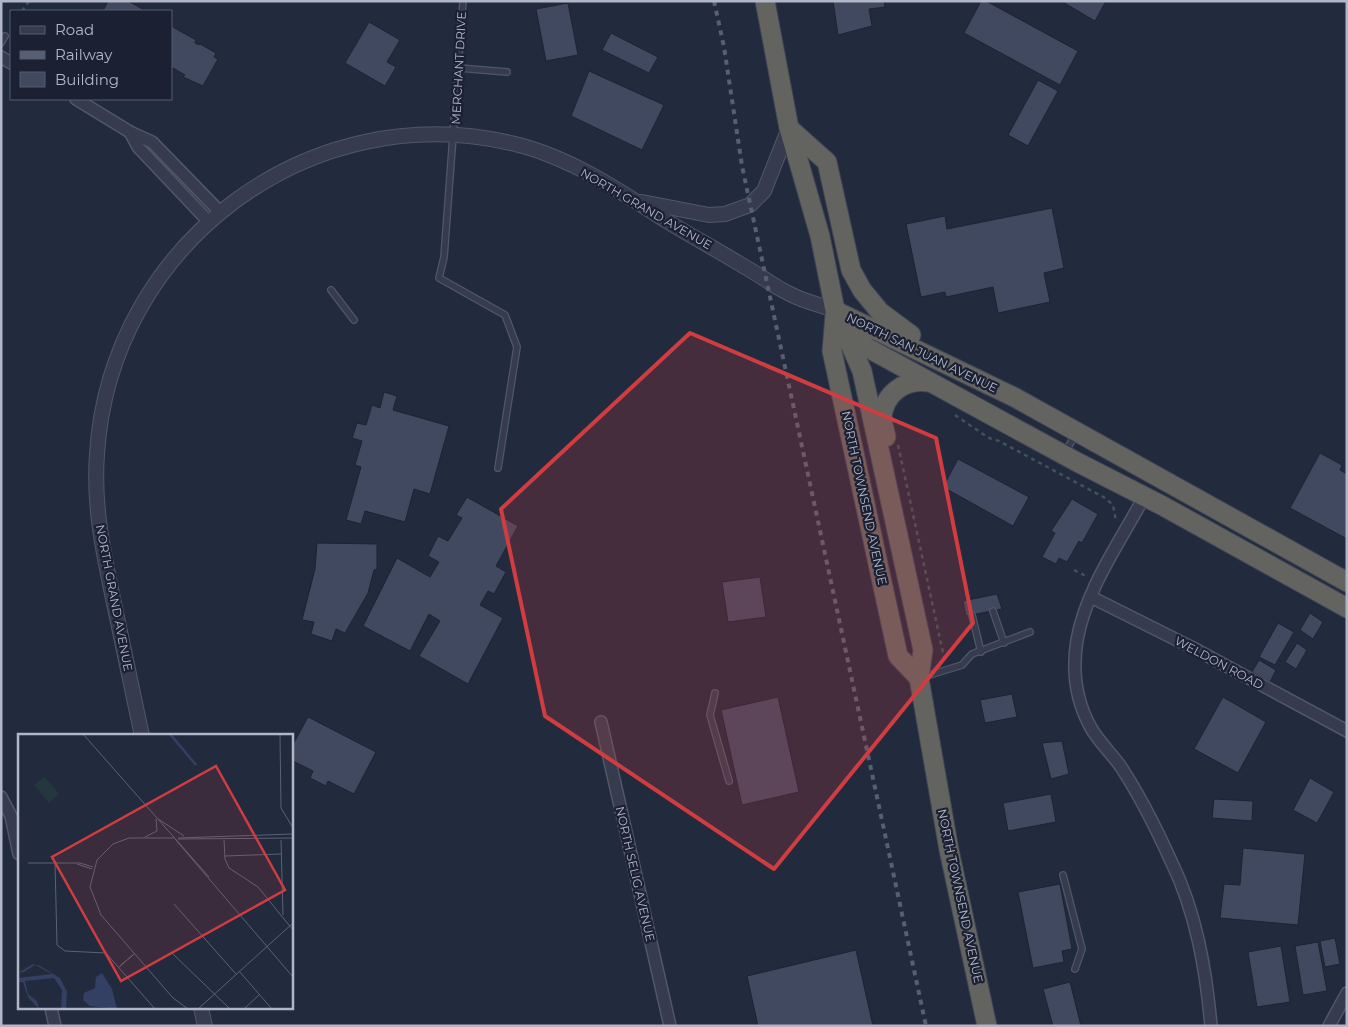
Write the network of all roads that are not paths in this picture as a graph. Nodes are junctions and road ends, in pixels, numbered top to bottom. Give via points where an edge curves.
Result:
1 (463, 1) edge
2 (766, 1) edge
3 (5, 36) dead end
4 (1, 43) edge
5 (459, 68) junction
6 (507, 72) dead end
7 (78, 100) edge
8 (789, 128) junction
9 (130, 132) junction
10 (454, 136) junction
11 (635, 201) junction
12 (220, 212) junction
13 (209, 222) junction
14 (331, 290) dead end
15 (835, 310) junction
16 (354, 320) dead end
17 (928, 382) junction
18 (1014, 397) junction
19 (1076, 431) junction
20 (1064, 455) junction
21 (498, 468) dead end
22 (1144, 497) junction
23 (900, 543) junction
24 (1347, 582) edge
25 (1091, 597) junction
26 (1347, 608) edge
27 (993, 611) dead end
28 (972, 615) dead end
29 (1030, 632) dead end
30 (1004, 643) junction
31 (981, 652) junction
32 (919, 678) junction
33 (715, 693) dead end
34 (601, 722) dead end
35 (1347, 731) edge
36 (142, 734) edge
37 (728, 781) dead end
38 (1, 798) edge
39 (18, 849) edge
40 (1063, 875) dead end
41 (1075, 969) dead end
42 (1347, 993) edge
43 (51, 1010) edge
44 (201, 1010) edge
45 (55, 1026) edge
46 (205, 1026) edge
47 (670, 1026) edge
48 (986, 1026) edge
49 (1211, 1026) edge
50 (1329, 1026) edge

1 - 5 lane, MERCHANT DRIVE
2 - 8 highway, NORTH TOWNSEND AVENUE
3 - 4 lane
5 - 6 lane
5 - 10 lane, MERCHANT DRIVE
7 - 9 street
8 - 11 street via 764,191 750,205 725,214 709,215
8 - 15 highway, NORTH TOWNSEND AVENUE via 820,236
8 - 18 highway via 827,162 852,270 862,290 880,312
9 - 12 street via 152,142
9 - 13 street via 138,147
10 - 11 street, NORTH GRAND AVENUE via 517,144 541,152 608,184
10 - 12 street, NORTH GRAND AVENUE via 402,136 357,144 309,158 268,178
10 - 21 lane, MERCHANT DRIVE via 444,257 439,278 505,316 517,347
11 - 15 street, NORTH GRAND AVENUE via 789,294
12 - 13 street, NORTH GRAND AVENUE
13 - 36 street, NORTH GRAND AVENUE via 170,264 131,324 115,364 97,450 100,539
14 - 16 lane
15 - 17 highway, NORTH SAN JUAN AVENUE via 866,347
15 - 18 highway, NORTH SAN JUAN AVENUE
15 - 23 highway, NORTH TOWNSEND AVENUE via 862,371
15 - 32 highway, NORTH TOWNSEND AVENUE via 832,351 898,656
17 - 20 highway, NORTH SAN JUAN AVENUE
17 - 23 highway via 917,380 899,387 882,418 906,520
18 - 19 highway, NORTH SAN JUAN AVENUE
19 - 20 lane
19 - 24 highway, NORTH SAN JUAN AVENUE
20 - 22 highway, NORTH SAN JUAN AVENUE
22 - 25 street
22 - 26 highway, NORTH SAN JUAN AVENUE
23 - 32 highway, NORTH TOWNSEND AVENUE via 923,650
25 - 35 street, WELDON ROAD
25 - 49 street via 1077,640 1077,694 1091,728 1121,768 1172,861 1192,915 1207,987
27 - 30 lane
28 - 31 lane
29 - 30 lane
30 - 31 lane
31 - 32 lane via 972,654 962,665
32 - 48 highway, NORTH TOWNSEND AVENUE via 948,850
33 - 37 lane via 710,715
34 - 47 street, NORTH SELIG AVENUE
38 - 39 street via 11,816
40 - 41 lane via 1082,949
42 - 50 street
43 - 45 street
44 - 46 street

